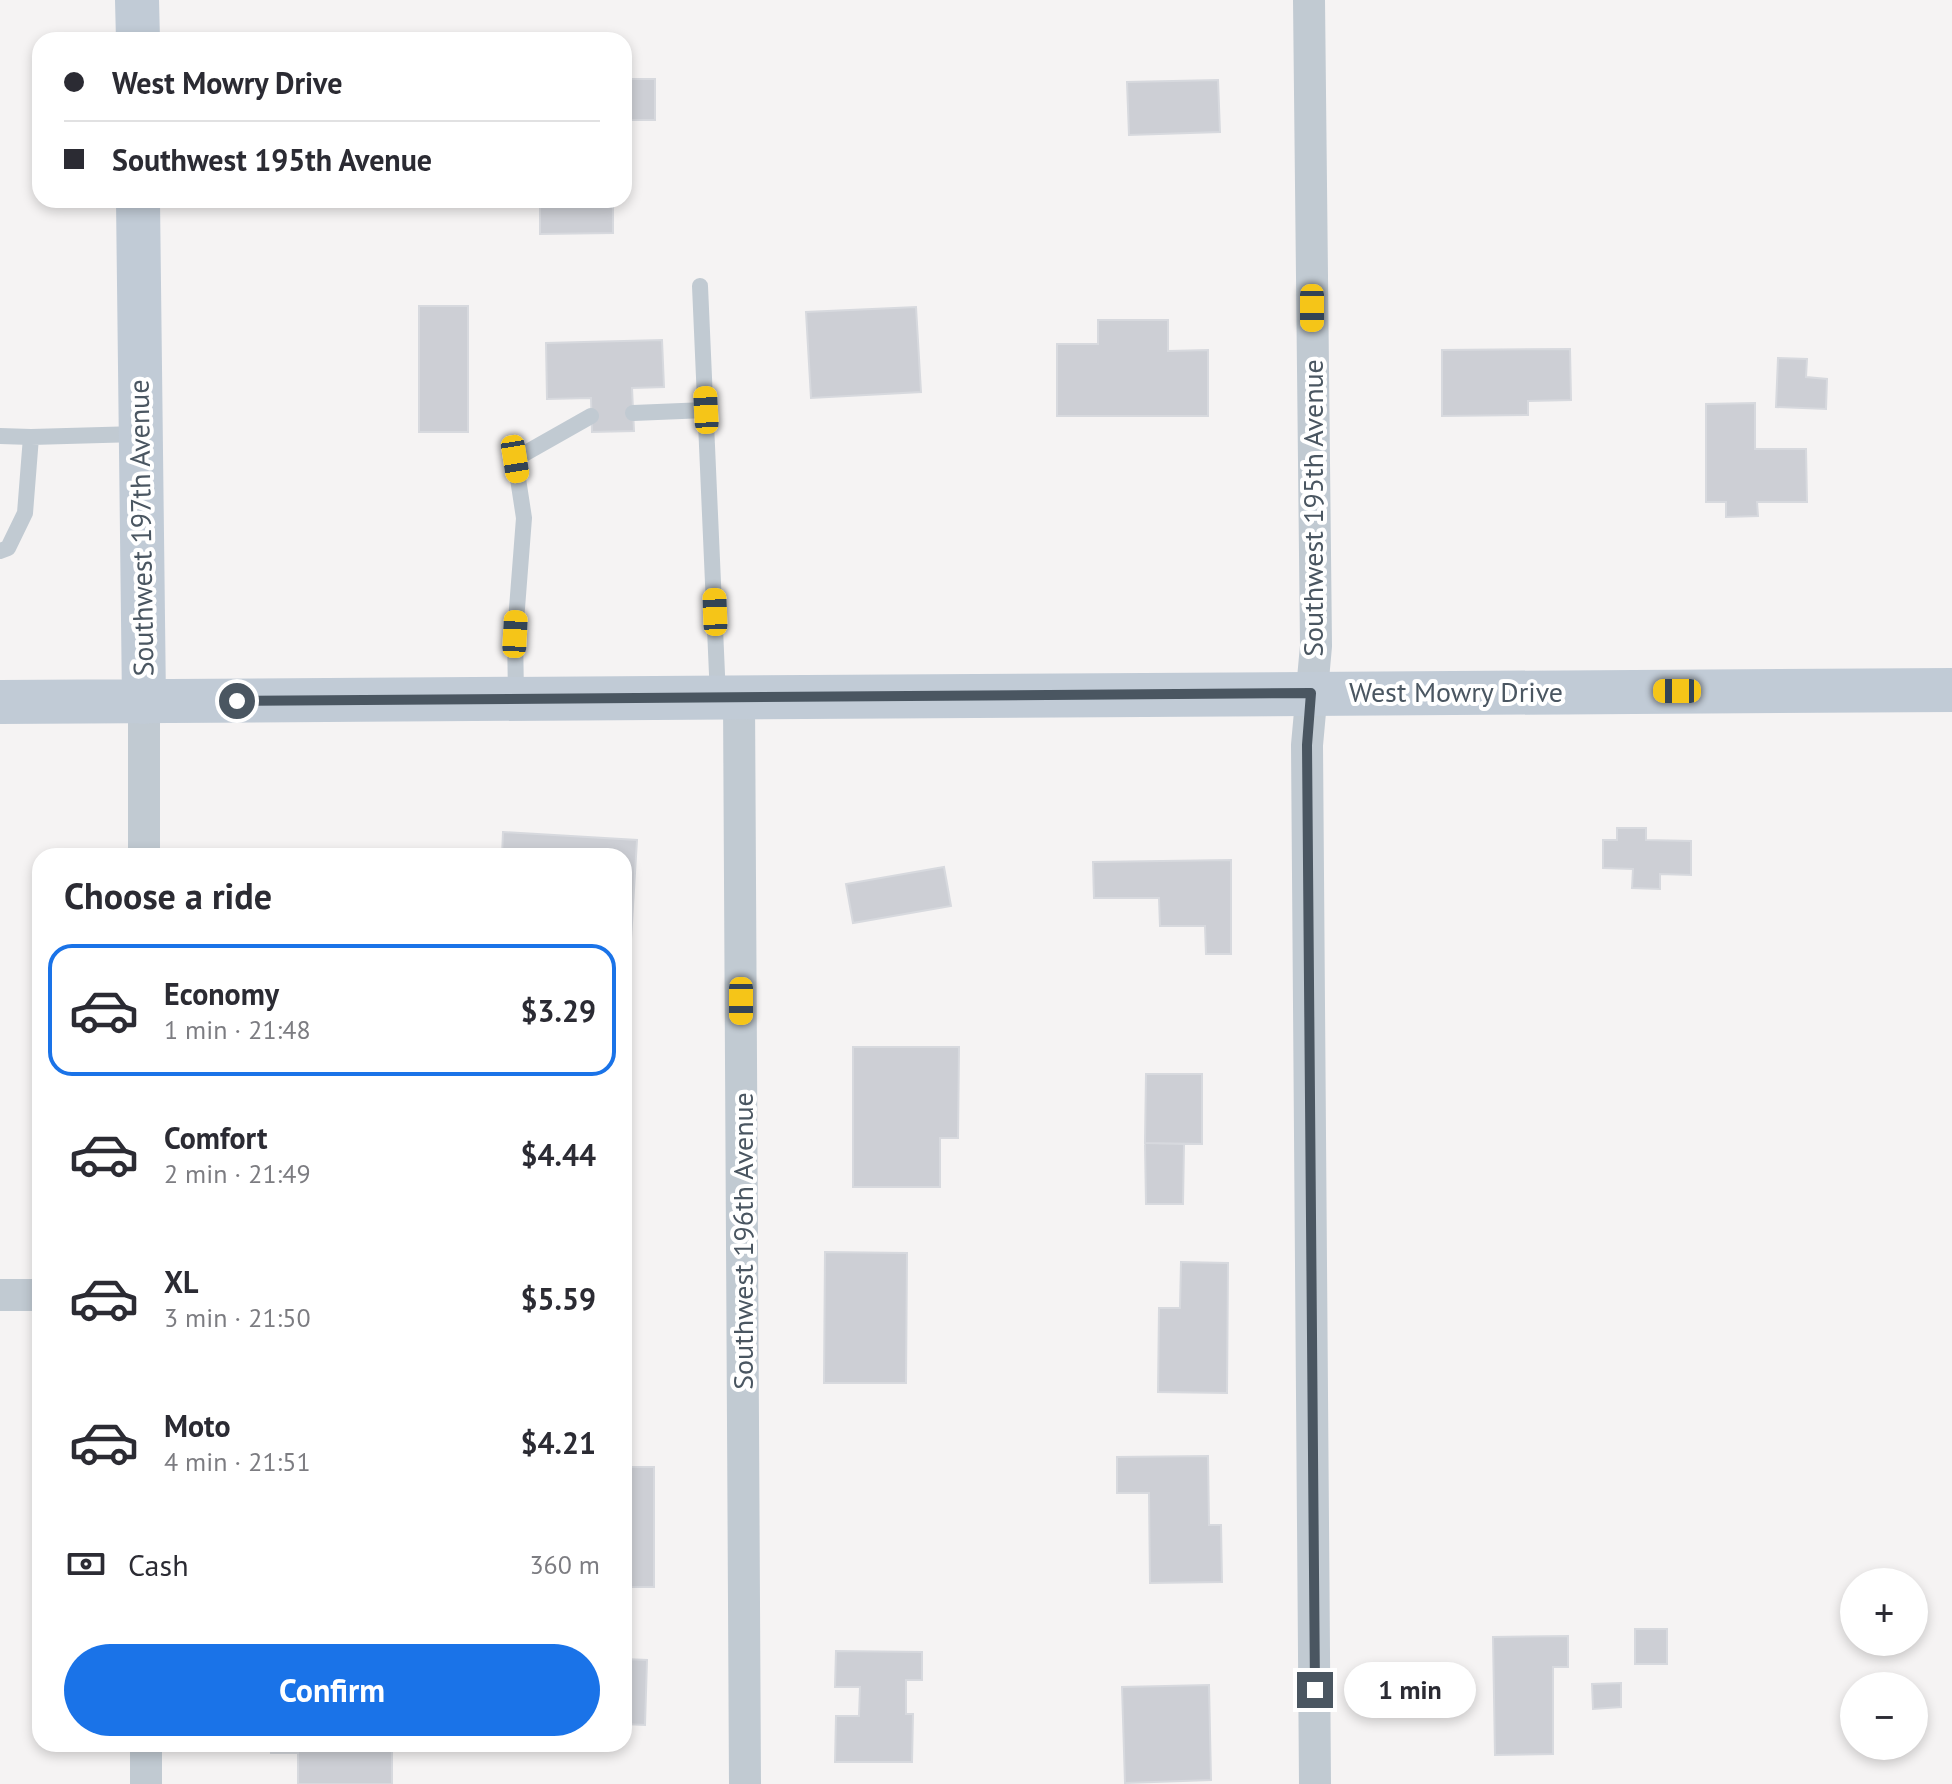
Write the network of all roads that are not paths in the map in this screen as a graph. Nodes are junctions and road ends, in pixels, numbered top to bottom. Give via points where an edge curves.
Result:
1 (137, 0) edge
2 (1309, 0) edge
3 (138, 32) edge
4 (138, 208) edge
5 (700, 286) dead end
6 (706, 410) junction
7 (633, 413) dead end
8 (591, 416) dead end
9 (140, 434) junction
10 (0, 436) edge
11 (31, 437) junction
12 (0, 551) edge
13 (1952, 690) edge
14 (1311, 693) junction
15 (516, 698) junction
16 (729, 699) junction
17 (0, 702) edge
18 (144, 702) junction
19 (144, 848) edge
20 (0, 1295) edge
21 (32, 1295) edge
22 (146, 1752) edge
23 (146, 1784) edge
24 (745, 1784) edge
25 (1315, 1784) edge

1 - 3 street
2 - 14 street, Southwest 195th Avenue via 1316,646
4 - 9 street, Southwest 197th Avenue
5 - 6 lane
6 - 7 lane
6 - 16 lane
8 - 15 lane via 515,459 524,518
9 - 11 lane
9 - 18 street, Southwest 197th Avenue
10 - 11 lane
11 - 12 lane via 25,513 8,548
13 - 14 street, West Mowry Drive
14 - 16 street, West Mowry Drive
14 - 25 street, Southwest 195th Avenue via 1307,745
15 - 16 street, West Mowry Drive
15 - 18 street, West Mowry Drive
16 - 24 street, Southwest 196th Avenue
17 - 18 street, West Mowry Drive
18 - 19 street, Southwest 197th Avenue
20 - 21 street
22 - 23 street

